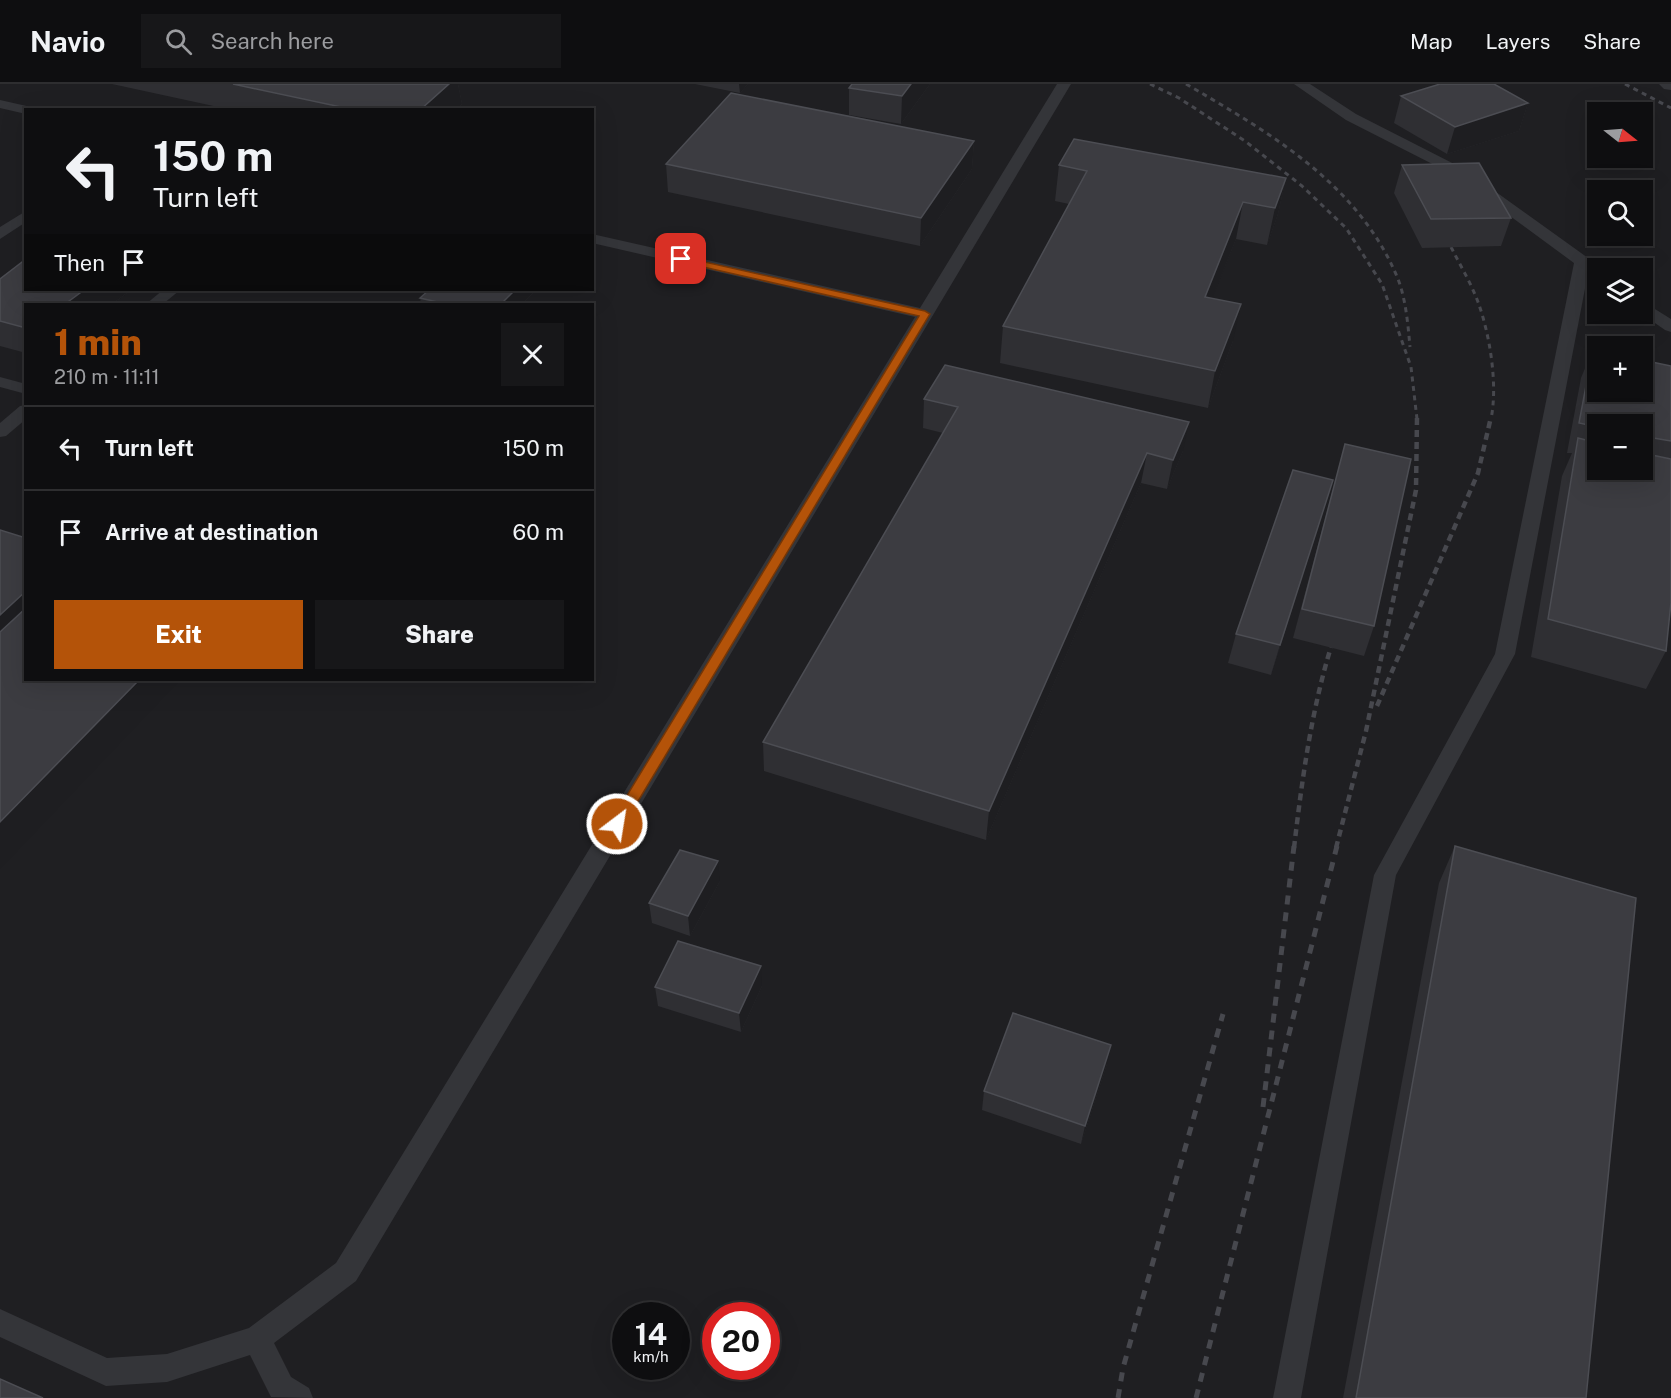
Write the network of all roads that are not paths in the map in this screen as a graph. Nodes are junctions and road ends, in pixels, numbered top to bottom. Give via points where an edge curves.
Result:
1 (1064, 84) edge
2 (1301, 84) edge
3 (0, 104) edge
4 (24, 110) edge
5 (24, 216) edge
6 (0, 234) edge
7 (594, 238) edge
8 (1587, 265) edge
9 (1587, 281) edge
10 (171, 291) edge
11 (155, 303) edge
12 (925, 314) junction
13 (1653, 314) edge
14 (1671, 327) edge
15 (0, 382) edge
16 (24, 388) edge
17 (24, 412) edge
18 (0, 432) edge
19 (0, 1323) edge
20 (257, 1339) junction
21 (299, 1398) edge
22 (1287, 1398) edge

1 - 12 lane
2 - 8 lane via 1351,117 1459,172
3 - 4 lane
5 - 6 lane
7 - 12 lane
9 - 22 lane via 1505,654 1385,876
10 - 11 lane
12 - 20 lane via 346,1272
13 - 14 lane
15 - 16 lane
17 - 18 lane
19 - 20 lane via 106,1372 167,1368
20 - 21 lane via 281,1387

